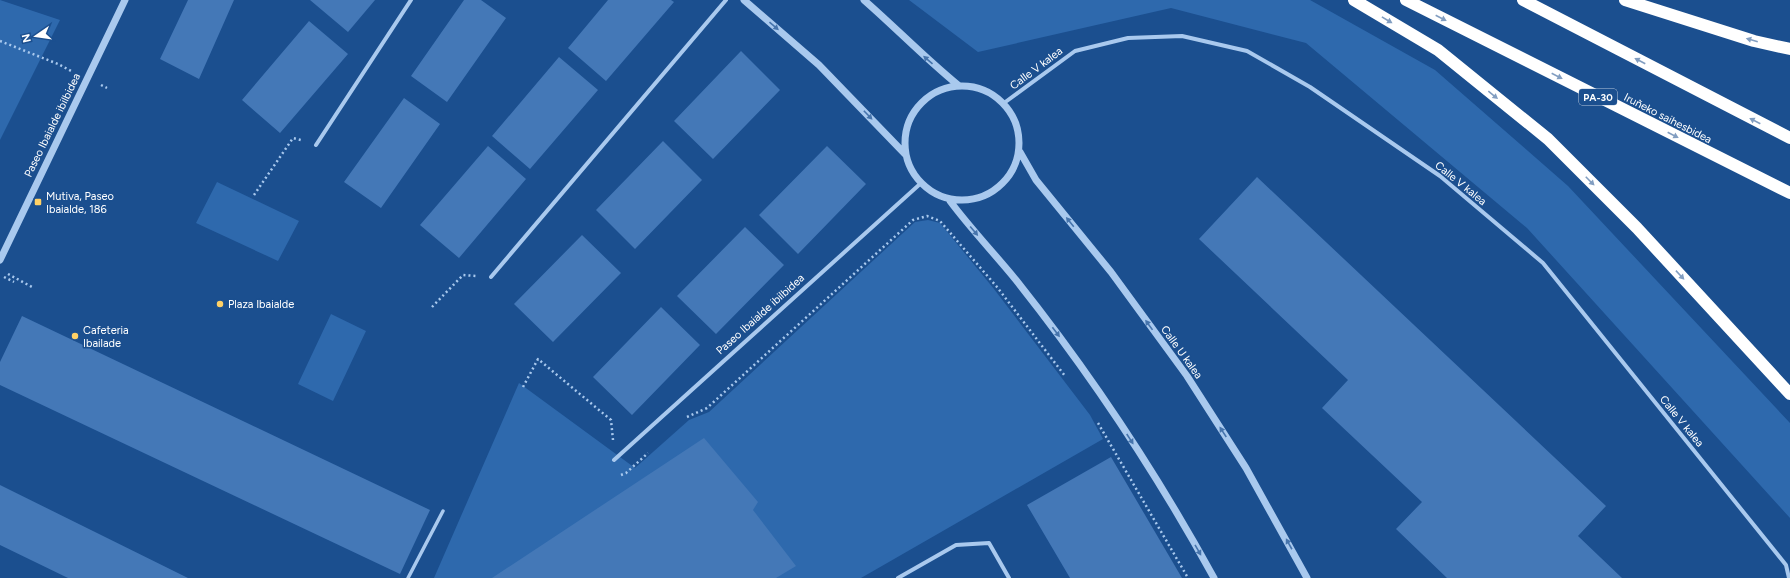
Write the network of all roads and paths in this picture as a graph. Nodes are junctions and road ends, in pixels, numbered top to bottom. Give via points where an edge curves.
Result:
1 (125, 0) edge
2 (411, 0) edge
3 (726, 0) edge
4 (744, 0) edge
5 (864, 0) edge
6 (1354, 0) edge
7 (1406, 0) edge
8 (1523, 0) edge
9 (1625, 0) edge
10 (0, 41) edge
11 (1790, 49) edge
12 (87, 79) junction
13 (958, 86) junction
14 (107, 88) dead end
15 (1004, 103) junction
16 (1790, 138) edge
17 (316, 145) joint
18 (1020, 152) junction
19 (905, 154) junction
20 (920, 184) junction
21 (1790, 193) edge
22 (254, 195) dead end
23 (950, 201) junction
24 (927, 216) dead end
25 (0, 260) edge
26 (5, 273) dead end
27 (0, 274) edge
28 (491, 277) joint
29 (14, 282) dead end
30 (32, 286) dead end
31 (432, 307) dead end
32 (1069, 382) dead end
33 (1790, 394) edge
34 (1096, 419) dead end
35 (614, 460) dead end
36 (443, 511) dead end
37 (408, 578) edge
38 (898, 578) edge
39 (1009, 578) edge
40 (1188, 578) edge
41 (1214, 578) edge
42 (1308, 578) edge
43 (1789, 578) edge

1 - 12 street, Paseo Ibaialde ibilbidea
2 - 17 street
3 - 28 street
4 -> 19 street via 819,65
13 -> 5 street
6 -> 33 highway via 1438,50 1548,139 1637,228
7 -> 21 highway, Iruñeko saihesbidea / PA-30
16 -> 8 highway
11 -> 9 highway
10 - 12 path via 58,64
12 - 14 path
12 - 25 street, Paseo Ibaialde ibilbidea
13 - 15 street via 979,88
13 - 19 street via 939,90 919,105 906,127
15 - 18 street via 1018,128
15 - 43 street, Calle V kalea via 1075,51 1128,38 1182,36 1247,51 1310,87 1440,176 1543,263 1786,565
17 - 22 path via 293,138
18 - 23 street via 1009,179 983,198
42 -> 18 street, Calle U kalea via 1246,468 1187,376 1111,272 1036,180
19 - 20 street
20 - 23 street
20 - 35 street, Paseo Ibaialde ibilbidea
23 -> 41 street via 1016,280 1078,362 1130,438
24 - 32 path via 940,221 992,281
26 - 30 path
27 - 29 path
28 - 31 path via 462,275
34 - 40 path
36 - 37 street
38 - 39 street via 956,545 989,543

